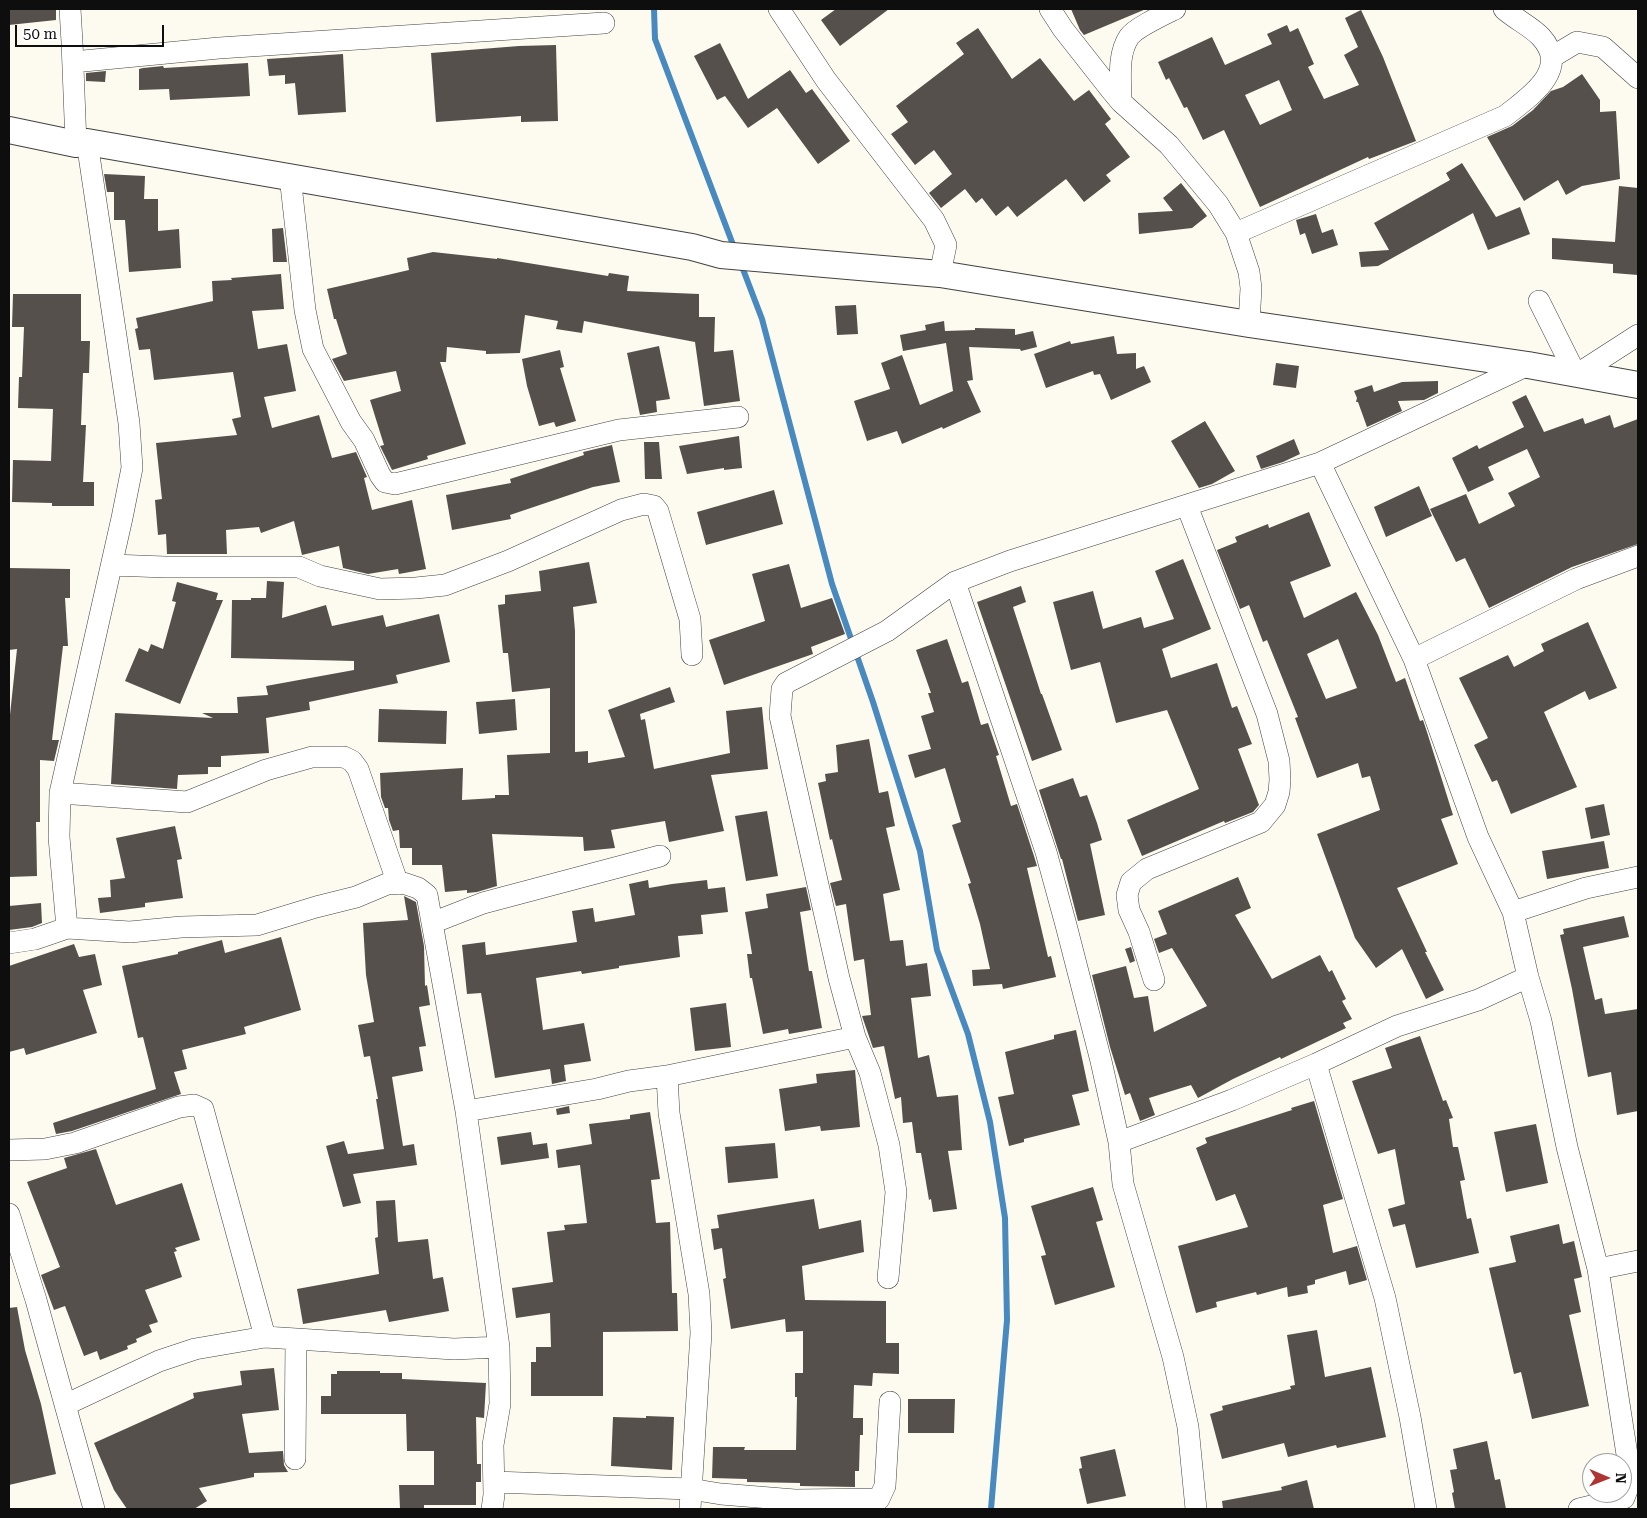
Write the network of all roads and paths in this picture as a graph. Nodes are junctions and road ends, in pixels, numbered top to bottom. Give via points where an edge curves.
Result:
1 (70, 9) edge
2 (1050, 9) edge
3 (1175, 9) edge
4 (1504, 9) edge
5 (785, 11) edge
6 (604, 23) dead end
7 (1552, 57) junction
8 (73, 62) junction
9 (1638, 78) edge
10 (1121, 102) junction
11 (9, 130) edge
12 (81, 143) junction
13 (290, 176) junction
14 (1236, 233) junction
15 (940, 274) junction
16 (1539, 301) dead end
17 (1249, 324) junction
18 (1638, 336) edge
19 (1528, 365) junction
20 (1576, 375) junction
21 (1638, 385) edge
22 (738, 417) dead end
23 (1320, 463) junction
24 (1187, 506) junction
25 (1638, 556) edge
26 (112, 565) junction
27 (955, 582) junction
28 (692, 655) dead end
29 (1414, 659) junction
30 (60, 793) junction
31 (660, 856) dead end
32 (1638, 877) edge
33 (398, 884) junction
34 (1513, 912) junction
35 (432, 923) junction
36 (67, 928) junction
37 (9, 944) edge
38 (1528, 977) junction
39 (1154, 980) dead end
40 (855, 1036) junction
41 (1316, 1064) junction
42 (667, 1076) junction
43 (466, 1111) junction
44 (1119, 1142) junction
45 (9, 1150) edge
46 (9, 1214) edge
47 (1638, 1261) edge
48 (1598, 1269) junction
49 (888, 1278) dead end
50 (265, 1337) junction
51 (296, 1339) junction
52 (500, 1347) junction
53 (890, 1402) dead end
54 (65, 1405) junction
55 (295, 1459) dead end
56 (494, 1482) junction
57 (690, 1499) edge
58 (879, 1504) edge
59 (94, 1509) edge
60 (492, 1509) edge
61 (1196, 1509) edge
62 (1426, 1509) edge
63 (1579, 1509) edge

1 - 8 street
2 - 10 street
3 - 10 street via 1130,36 1121,57
4 - 7 street via 1541,37
5 - 15 street via 826,80 934,220 946,245
6 - 8 street via 220,48
7 - 9 street via 1577,42 1603,47
7 - 14 street via 1549,74 1530,96 1505,116
8 - 12 street
10 - 14 street via 1169,144 1218,204
11 - 12 street
12 - 13 street
12 - 26 street via 129,423 132,468
13 - 15 street via 722,255
13 - 22 street via 305,310 313,349 384,482 395,484 619,430
14 - 17 street via 1251,288
15 - 17 street
16 - 20 street
17 - 19 street
18 - 20 street
19 - 20 street
19 - 23 street
20 - 21 street
23 - 24 street
23 - 29 street
24 - 27 street via 1010,561
24 - 39 street via 1267,714 1279,760 1279,786 1274,805 1261,822 1147,869 1131,882 1127,895 1129,910
25 - 29 street via 1576,579
26 - 28 street via 299,567 320,576 380,589 445,585 508,561 621,510 644,504 654,506 658,511 690,619
26 - 30 street
27 - 40 street via 887,632 786,683 782,689 780,716 838,978
27 - 44 street via 1046,852
29 - 34 street via 1478,837
30 - 33 street via 186,802 266,770 312,756 344,757 358,769
30 - 36 street via 59,837
31 - 35 street via 483,903
32 - 34 street via 1586,888
33 - 35 street via 418,888 427,895
33 - 36 street via 387,884 356,897 257,925 130,932
34 - 38 street
35 - 43 street
36 - 37 street
38 - 41 street via 1478,1000 1397,1026
38 - 48 street
40 - 42 street
40 - 49 street via 870,1073 889,1145 896,1192
41 - 44 street via 1232,1100
41 - 62 street via 1385,1298
42 - 43 street
42 - 57 street via 669,1113 699,1294 701,1333
43 - 52 street
44 - 61 street via 1123,1184 1172,1357 1188,1428
45 - 50 street via 75,1144 178,1107 194,1105 203,1109
46 - 54 street
47 - 48 street
48 - 63 street via 1631,1480 1624,1498
50 - 51 street
50 - 54 street via 196,1349 159,1361
51 - 52 street via 454,1349
51 - 55 street
52 - 56 street via 500,1404 493,1445
53 - 58 street via 885,1486
54 - 59 street
56 - 57 street
56 - 60 street
57 - 58 street via 721,1494

